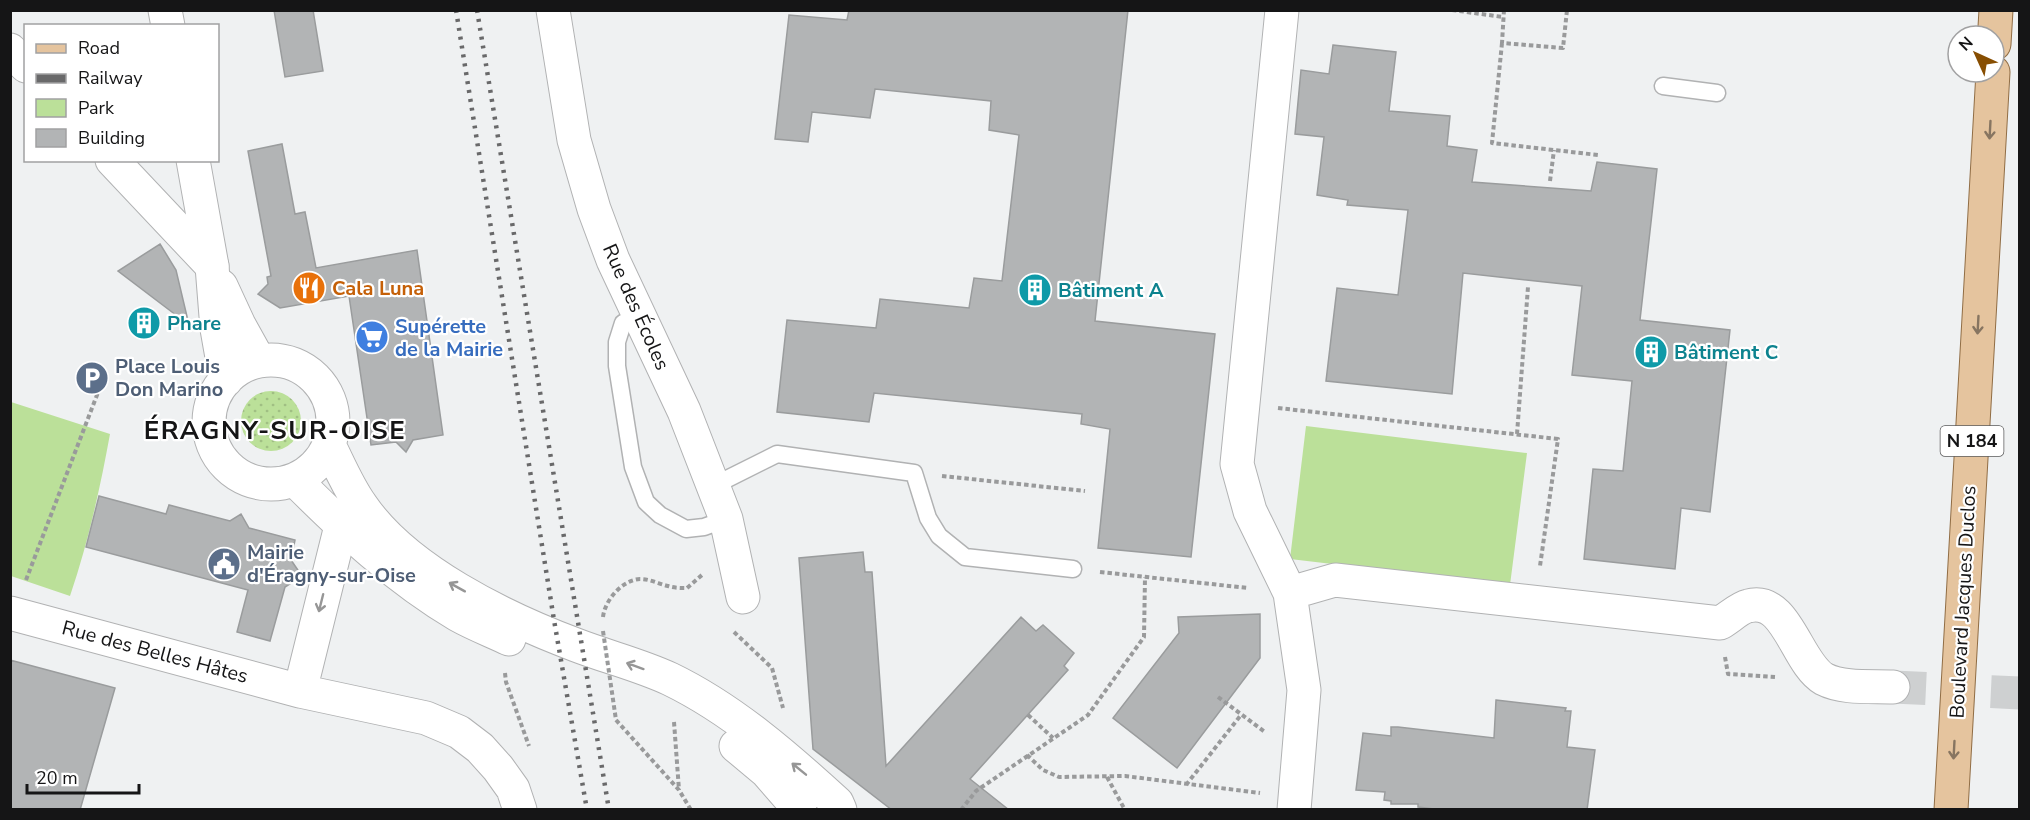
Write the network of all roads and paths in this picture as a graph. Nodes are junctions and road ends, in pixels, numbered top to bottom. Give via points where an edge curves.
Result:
1 (553, 10) edge
2 (1282, 10) edge
3 (1452, 10) edge
4 (1504, 10) edge
5 (1566, 10) edge
6 (1503, 17) junction
7 (1502, 43) junction
8 (10, 50) edge
9 (24, 64) edge
10 (1992, 84) edge
11 (1663, 86) dead end
12 (1717, 93) dead end
13 (1554, 150) junction
14 (1598, 155) dead end
15 (114, 162) edge
16 (193, 162) edge
17 (1550, 181) dead end
18 (212, 266) junction
19 (1528, 287) dead end
20 (638, 315) junction
21 (259, 361) junction
22 (226, 380) junction
23 (102, 382) dead end
24 (1243, 404) junction
25 (1517, 434) junction
26 (329, 445) junction
27 (914, 473) junction
28 (296, 480) junction
29 (712, 486) junction
30 (1084, 491) dead end
31 (726, 519) junction
32 (341, 526) junction
33 (735, 561) junction
34 (1072, 569) joint
35 (1145, 576) junction
36 (1290, 592) junction
37 (743, 597) joint
38 (1535, 603) junction
39 (12, 614) edge
40 (504, 666) dead end
41 (1747, 675) dead end
42 (1777, 677) dead end
43 (1893, 687) tunnel mouth
44 (300, 691) junction
45 (1218, 697) dead end
46 (785, 714) dead end
47 (1028, 715) dead end
48 (1241, 715) junction
49 (674, 722) dead end
50 (1053, 738) junction
51 (530, 749) dead end
52 (1027, 755) junction
53 (1299, 758) junction
54 (1106, 776) junction
55 (1186, 785) junction
56 (679, 790) junction
57 (1295, 803) edge
58 (520, 810) edge
59 (691, 810) edge
60 (800, 810) edge
61 (840, 810) edge
62 (961, 810) edge
63 (1125, 810) edge
64 (1951, 810) edge

1 - 20 street, Rue des Écoles via 573,140 605,240
2 - 24 street
3 - 6 path
4 - 6 path
5 - 7 path via 1563,48
6 - 7 path
7 - 13 path via 1492,143
8 - 9 street
10 -> 64 main road, Boulevard Jacques Duclos / N 184
11 - 12 lane
13 - 14 path
13 - 17 path
15 - 18 street
16 - 18 street
18 - 21 street
18 - 22 street
19 - 25 path
20 - 29 street, Rue des Écoles via 684,411
20 - 31 lane via 623,323 617,342 617,366 633,467 646,502 686,529
21 - 22 street
21 - 26 street via 278,360 312,375 332,407
22 - 28 street via 214,396 209,417 211,438 220,458 234,473 253,482 274,485
23 - 39 path
24 - 25 path
24 - 36 street via 1237,464 1250,511
25 - 38 path via 1558,439
26 - 28 street via 310,471
61 -> 26 street via 804,773 718,706 669,678 524,624 416,561 382,531 361,505
27 - 29 lane via 777,454
27 - 30 path
27 - 34 lane via 928,518 939,536 965,557
28 - 32 street
29 - 31 street, Rue des Écoles
31 - 33 street, Rue des Écoles
32 -> 44 street
32 - 60 street via 418,589 460,616 672,704 722,735 766,771
33 - 37 street, Rue des Écoles
33 - 56 path, bridge via 704,573 687,588 640,579 629,583 608,600 604,612 603,631 616,720
34 - 35 path
35 - 36 path
35 - 50 path via 1144,636 1088,715
36 - 38 street via 1335,580
36 - 53 street via 1304,690
37 - 46 path via 730,608 732,630 772,668
38 - 43 street via 1720,623 1748,606 1766,605 1778,614 1807,661 1823,678 1847,685
39 - 44 street, Rue des Belles Hâtes
40 - 51 path
41 - 42 path
44 - 58 street, Rue des Belles Hâtes via 426,718 459,732 498,768 513,789
45 - 48 path
47 - 50 path
48 - 53 path
48 - 55 path
49 - 56 path
50 - 52 path
52 - 54 path via 1043,770 1059,777
52 - 62 path via 976,791
53 - 57 street
54 - 55 path
54 - 63 path
55 - 57 path
56 - 59 path

